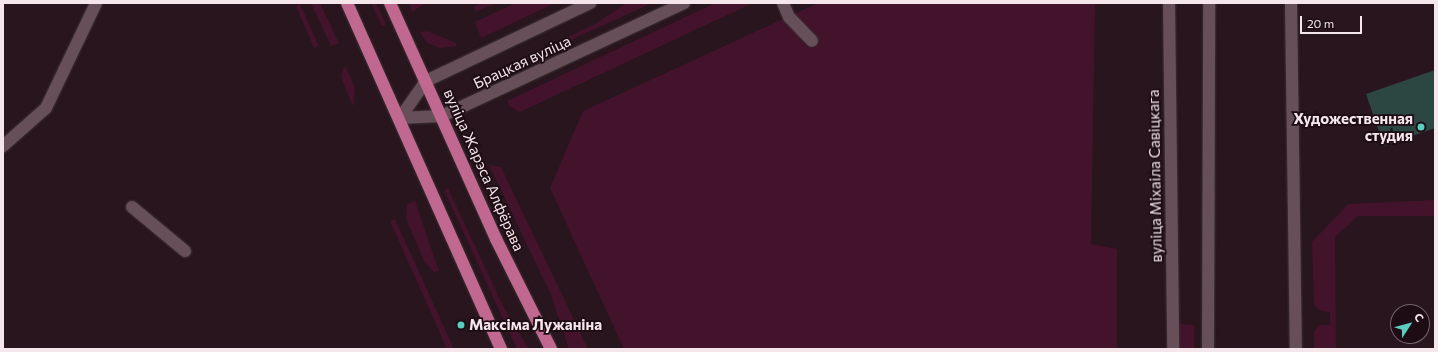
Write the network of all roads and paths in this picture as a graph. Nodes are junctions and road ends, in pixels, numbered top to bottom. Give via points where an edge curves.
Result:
1 (96, 3) edge
2 (347, 3) edge
3 (390, 3) edge
4 (590, 3) edge
5 (684, 3) edge
6 (783, 3) edge
7 (1169, 3) edge
8 (1209, 3) edge
9 (1291, 3) edge
10 (812, 41) dead end
11 (426, 81) junction
12 (442, 116) junction
13 (400, 118) junction
14 (3, 146) edge
15 (132, 207) dead end
16 (185, 251) dead end
17 (501, 349) edge
18 (551, 349) edge
19 (1173, 349) edge
20 (1208, 349) edge
21 (1296, 349) edge

1 - 14 street via 46,108
2 - 13 main road
3 - 11 main road, вуліца Жарэса Алфёрава
4 - 11 street, Брацкая вуліца
5 - 12 street, Брацкая вуліца
6 - 10 street via 789,17
7 - 19 street, вуліца Міхаіла Савіцкага
8 - 20 street
9 - 21 street
11 - 12 main road, вуліца Жарэса Алфёрава
11 - 13 street, Брацкая вуліца
12 - 13 street, Брацкая вуліца
12 - 18 main road, вуліца Жарэса Алфёрава via 496,239
13 - 17 main road via 432,198
15 - 16 street

